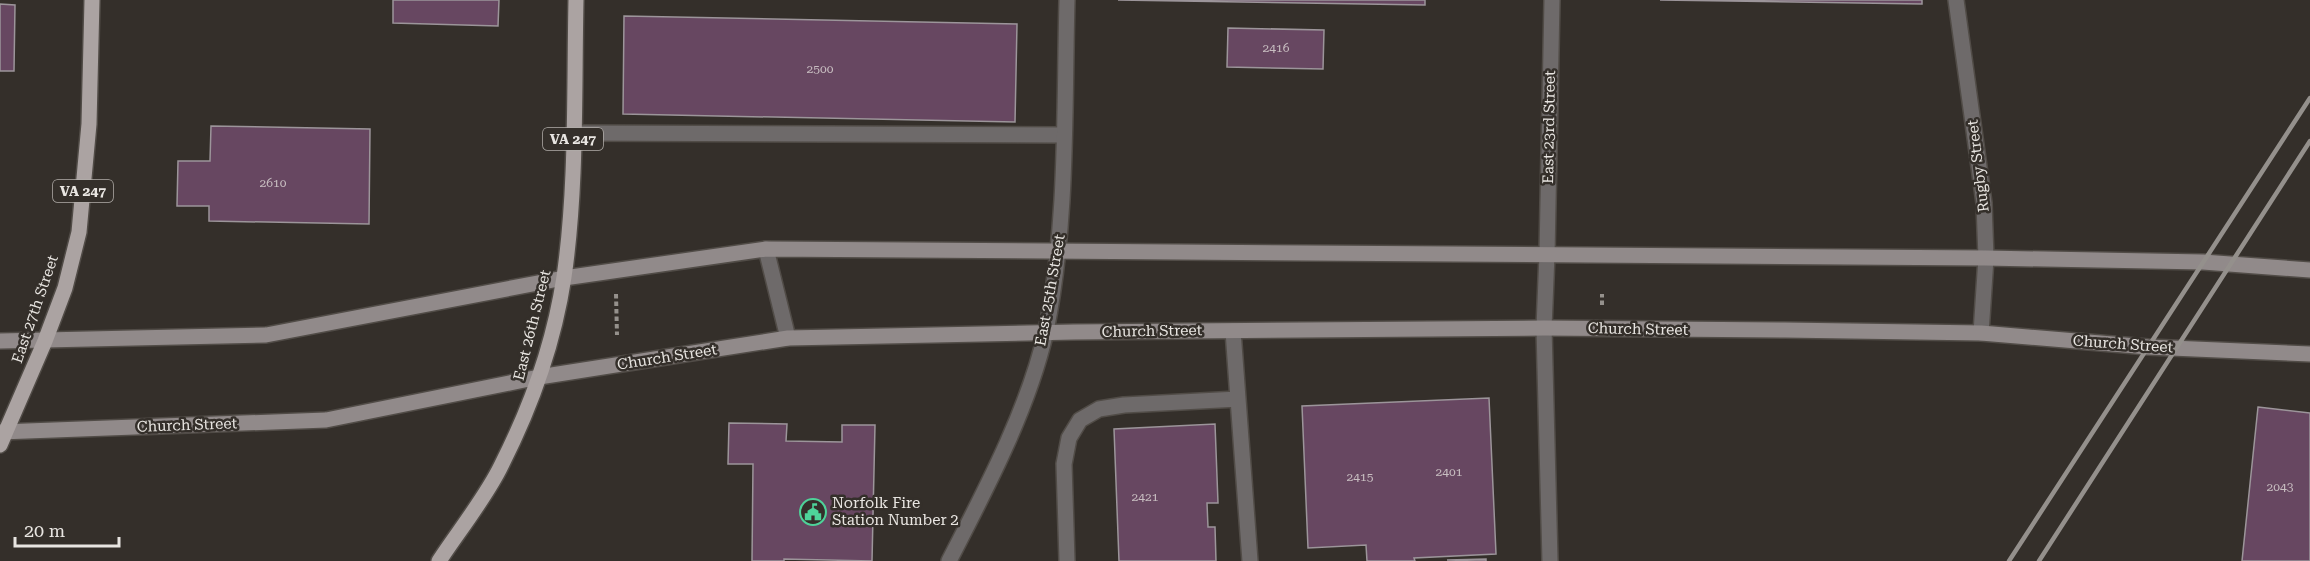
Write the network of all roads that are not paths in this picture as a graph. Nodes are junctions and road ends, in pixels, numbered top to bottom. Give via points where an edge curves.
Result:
1 (92, 0) edge
2 (576, 0) edge
3 (1067, 0) edge
4 (1552, 0) edge
5 (1958, 0) edge
6 (573, 133) junction
7 (1064, 135) junction
8 (766, 249) junction
9 (1059, 250) junction
10 (1546, 254) junction
11 (1986, 258) junction
12 (2310, 270) edge
13 (564, 278) junction
14 (1544, 328) junction
15 (1233, 331) junction
16 (1045, 332) junction
17 (1981, 333) junction
18 (788, 338) junction
19 (0, 341) edge
20 (45, 341) junction
21 (2310, 354) edge
22 (539, 377) junction
23 (1238, 399) junction
24 (2, 437) edge
25 (439, 561) edge
26 (949, 561) edge
27 (1067, 561) edge
28 (1250, 561) edge
29 (1550, 561) edge

1 - 20 main road, East 27th Street / VA 247 via 89,123 79,232 65,288
2 - 6 main road, East 26th Street / VA 247
3 - 7 street, East 25th Street
4 - 10 street, East 23rd Street
5 - 11 street, Rugby Street via 1984,203
6 - 7 street
6 - 13 main road, East 26th Street / VA 247 via 571,216
7 - 9 street, East 25th Street
8 - 9 main road
8 - 13 main road
8 - 18 street
9 - 10 main road
9 - 16 street, East 25th Street
10 - 11 main road
10 - 14 street, East 23rd Street
11 - 12 main road via 2204,262
11 - 17 street, Rugby Street
13 - 20 main road via 266,335
13 - 22 main road, East 26th Street / VA 247
14 - 15 main road, Church Street
14 - 17 main road, Church Street
14 - 29 street, East 23rd Street
15 - 16 main road, Church Street
15 - 23 street
16 - 18 main road, Church Street
16 - 26 street, East 25th Street via 1029,386 996,469
17 - 21 main road, Church Street via 2148,347
18 - 22 main road, Church Street
19 - 20 main road
20 - 24 main road, East 27th Street / VA 247
22 - 24 main road, Church Street via 326,420
22 - 25 main road, East 26th Street / VA 247 via 500,469
23 - 27 street via 1124,405 1099,409 1080,420 1069,438 1064,464
23 - 28 street

